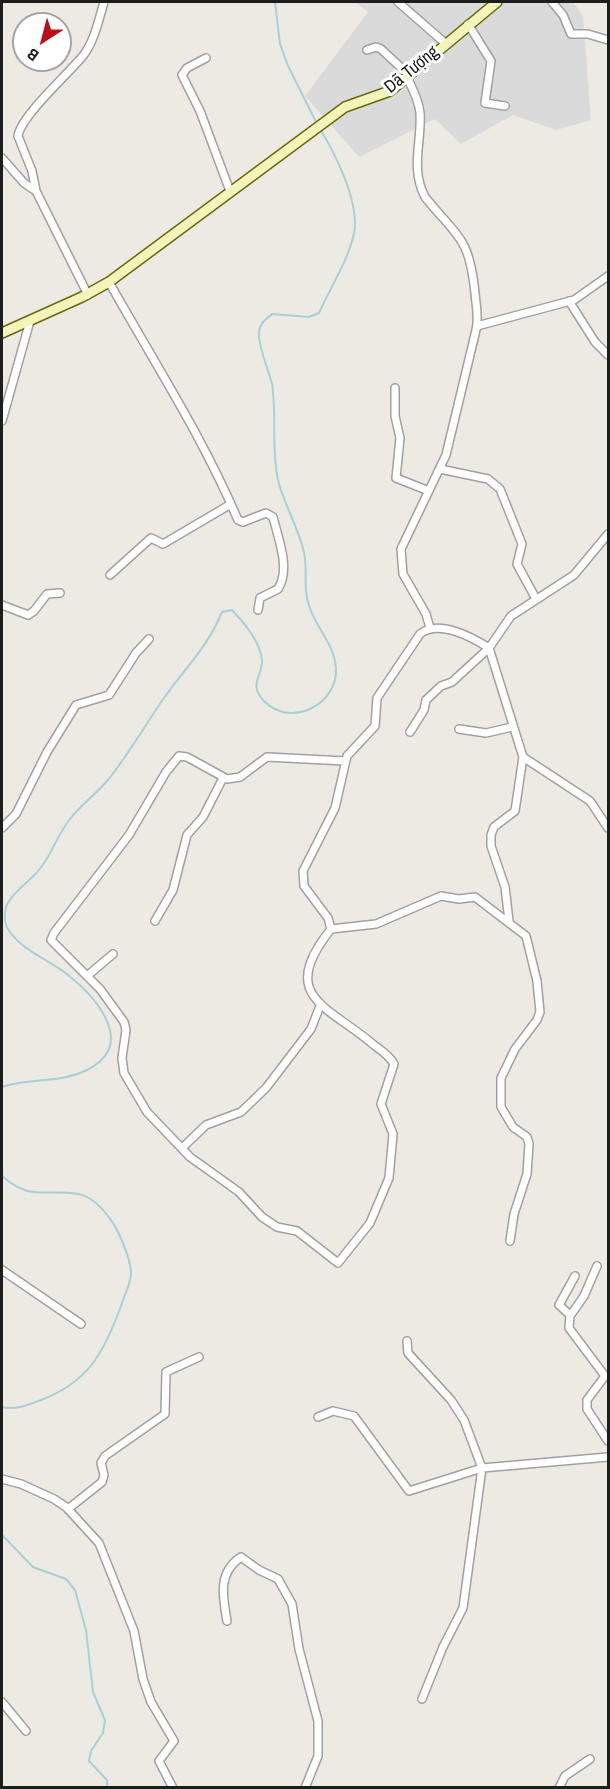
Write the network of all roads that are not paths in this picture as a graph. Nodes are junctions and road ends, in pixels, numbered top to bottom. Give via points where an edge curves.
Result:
1 (104, 2) edge
2 (398, 2) edge
3 (496, 2) edge
4 (552, 2) edge
5 (468, 24) junction
6 (609, 40) edge
7 (445, 43) junction
8 (368, 50) dead end
9 (206, 58) dead end
10 (408, 76) junction
11 (505, 106) dead end
12 (2, 158) edge
13 (36, 191) junction
14 (230, 191) junction
15 (609, 276) edge
16 (109, 282) junction
17 (88, 295) junction
18 (569, 301) junction
19 (30, 321) junction
20 (477, 326) junction
21 (2, 333) edge
22 (609, 355) edge
23 (394, 388) dead end
24 (2, 421) edge
25 (440, 469) junction
26 (429, 491) junction
27 (231, 504) junction
28 (609, 534) edge
29 (110, 574) dead end
30 (60, 593) dead end
31 (536, 599) junction
32 (2, 605) edge
33 (258, 610) dead end
34 (430, 628) junction
35 (149, 639) dead end
36 (489, 648) junction
37 (512, 727) junction
38 (459, 729) dead end
39 (410, 732) dead end
40 (523, 757) junction
41 (345, 761) junction
42 (223, 778) junction
43 (2, 828) edge
44 (609, 828) edge
45 (155, 921) dead end
46 (509, 921) junction
47 (331, 929) junction
48 (113, 954) dead end
49 (87, 976) junction
50 (320, 1006) junction
51 (182, 1148) junction
52 (510, 1241) dead end
53 (597, 1266) dead end
54 (2, 1270) edge
55 (575, 1276) dead end
56 (570, 1316) junction
57 (81, 1324) dead end
58 (407, 1341) dead end
59 (199, 1357) dead end
60 (318, 1417) dead end
61 (609, 1441) edge
62 (609, 1457) edge
63 (482, 1468) junction
64 (2, 1479) edge
65 (68, 1509) junction
66 (227, 1622) dead end
67 (422, 1699) dead end
68 (2, 1702) edge
69 (26, 1731) dead end
70 (590, 1759) dead end
71 (173, 1788) edge
72 (305, 1788) edge
73 (559, 1788) edge

1 - 13 street via 81,58 21,126 19,141
2 - 7 street
3 - 5 street, Dã Tượng
4 - 6 street via 571,34
5 - 7 street, Dã Tượng
5 - 11 street via 491,61 484,102
7 - 10 street, Dã Tượng
8 - 10 street via 381,49
9 - 14 street via 182,75
10 - 14 street, Dã Tượng via 382,95 351,104 320,124
10 - 20 street via 420,113 416,153 420,188 466,246
12 - 13 street
13 - 17 street
14 - 16 street, Dã Tượng
15 - 18 street
16 - 17 street, Dã Tượng
16 - 27 street via 189,417
17 - 19 street, Dã Tượng
18 - 20 street
18 - 22 street via 586,329
19 - 21 street, Dã Tượng
19 - 24 street
20 - 25 street
23 - 26 street via 400,438 396,478
25 - 26 street
25 - 31 street via 484,477 500,489 522,544 517,564
26 - 34 street via 402,546 401,556 407,584
27 - 29 street via 163,544 150,538
27 - 33 street via 240,522 266,513 273,517 284,576 278,589 260,598
28 - 31 street via 581,569
30 - 32 street via 47,594 28,615
31 - 36 street via 511,616
34 - 36 street via 464,633
34 - 41 street via 420,634 378,696 375,726
35 - 43 street via 109,696 76,705 16,814
36 - 37 street
36 - 39 street via 426,700
37 - 38 street via 486,733
37 - 40 street
40 - 44 street via 590,801
40 - 46 street via 515,811 494,827 491,836 504,882
41 - 42 street via 267,757 240,777
41 - 47 street via 335,808 303,876 307,892 328,918
42 - 45 street via 203,817 186,835 173,890
42 - 49 street via 187,756 177,758 129,835 54,933 52,940
46 - 47 street via 475,897 459,899 446,895 376,924
46 - 52 street via 528,940 540,1012 501,1078 501,1107 529,1144 527,1173
47 - 50 street via 314,953 308,970 308,988
48 - 49 street
49 - 51 street via 107,997 125,1026 122,1058 126,1080 147,1112
50 - 51 street via 311,1029 266,1088 242,1112 206,1125
50 - 51 street via 394,1064 381,1104 393,1134 389,1178 370,1224 341,1262 297,1231 272,1225 239,1192
53 - 56 street
54 - 57 street
55 - 56 street via 559,1305
56 - 61 street via 569,1328 605,1376 588,1400 587,1409
58 - 63 street via 408,1353 464,1420
59 - 65 street via 166,1372 165,1414 105,1456 101,1462 102,1482
60 - 63 street via 333,1411 354,1416 409,1491
62 - 63 street
63 - 67 street via 463,1608 442,1647
64 - 65 street via 38,1491
65 - 71 street via 101,1548 134,1630 143,1679 174,1741 159,1761
66 - 72 street via 222,1586 241,1557 278,1579 289,1596 318,1721 318,1756
68 - 69 street
70 - 73 street via 565,1776

